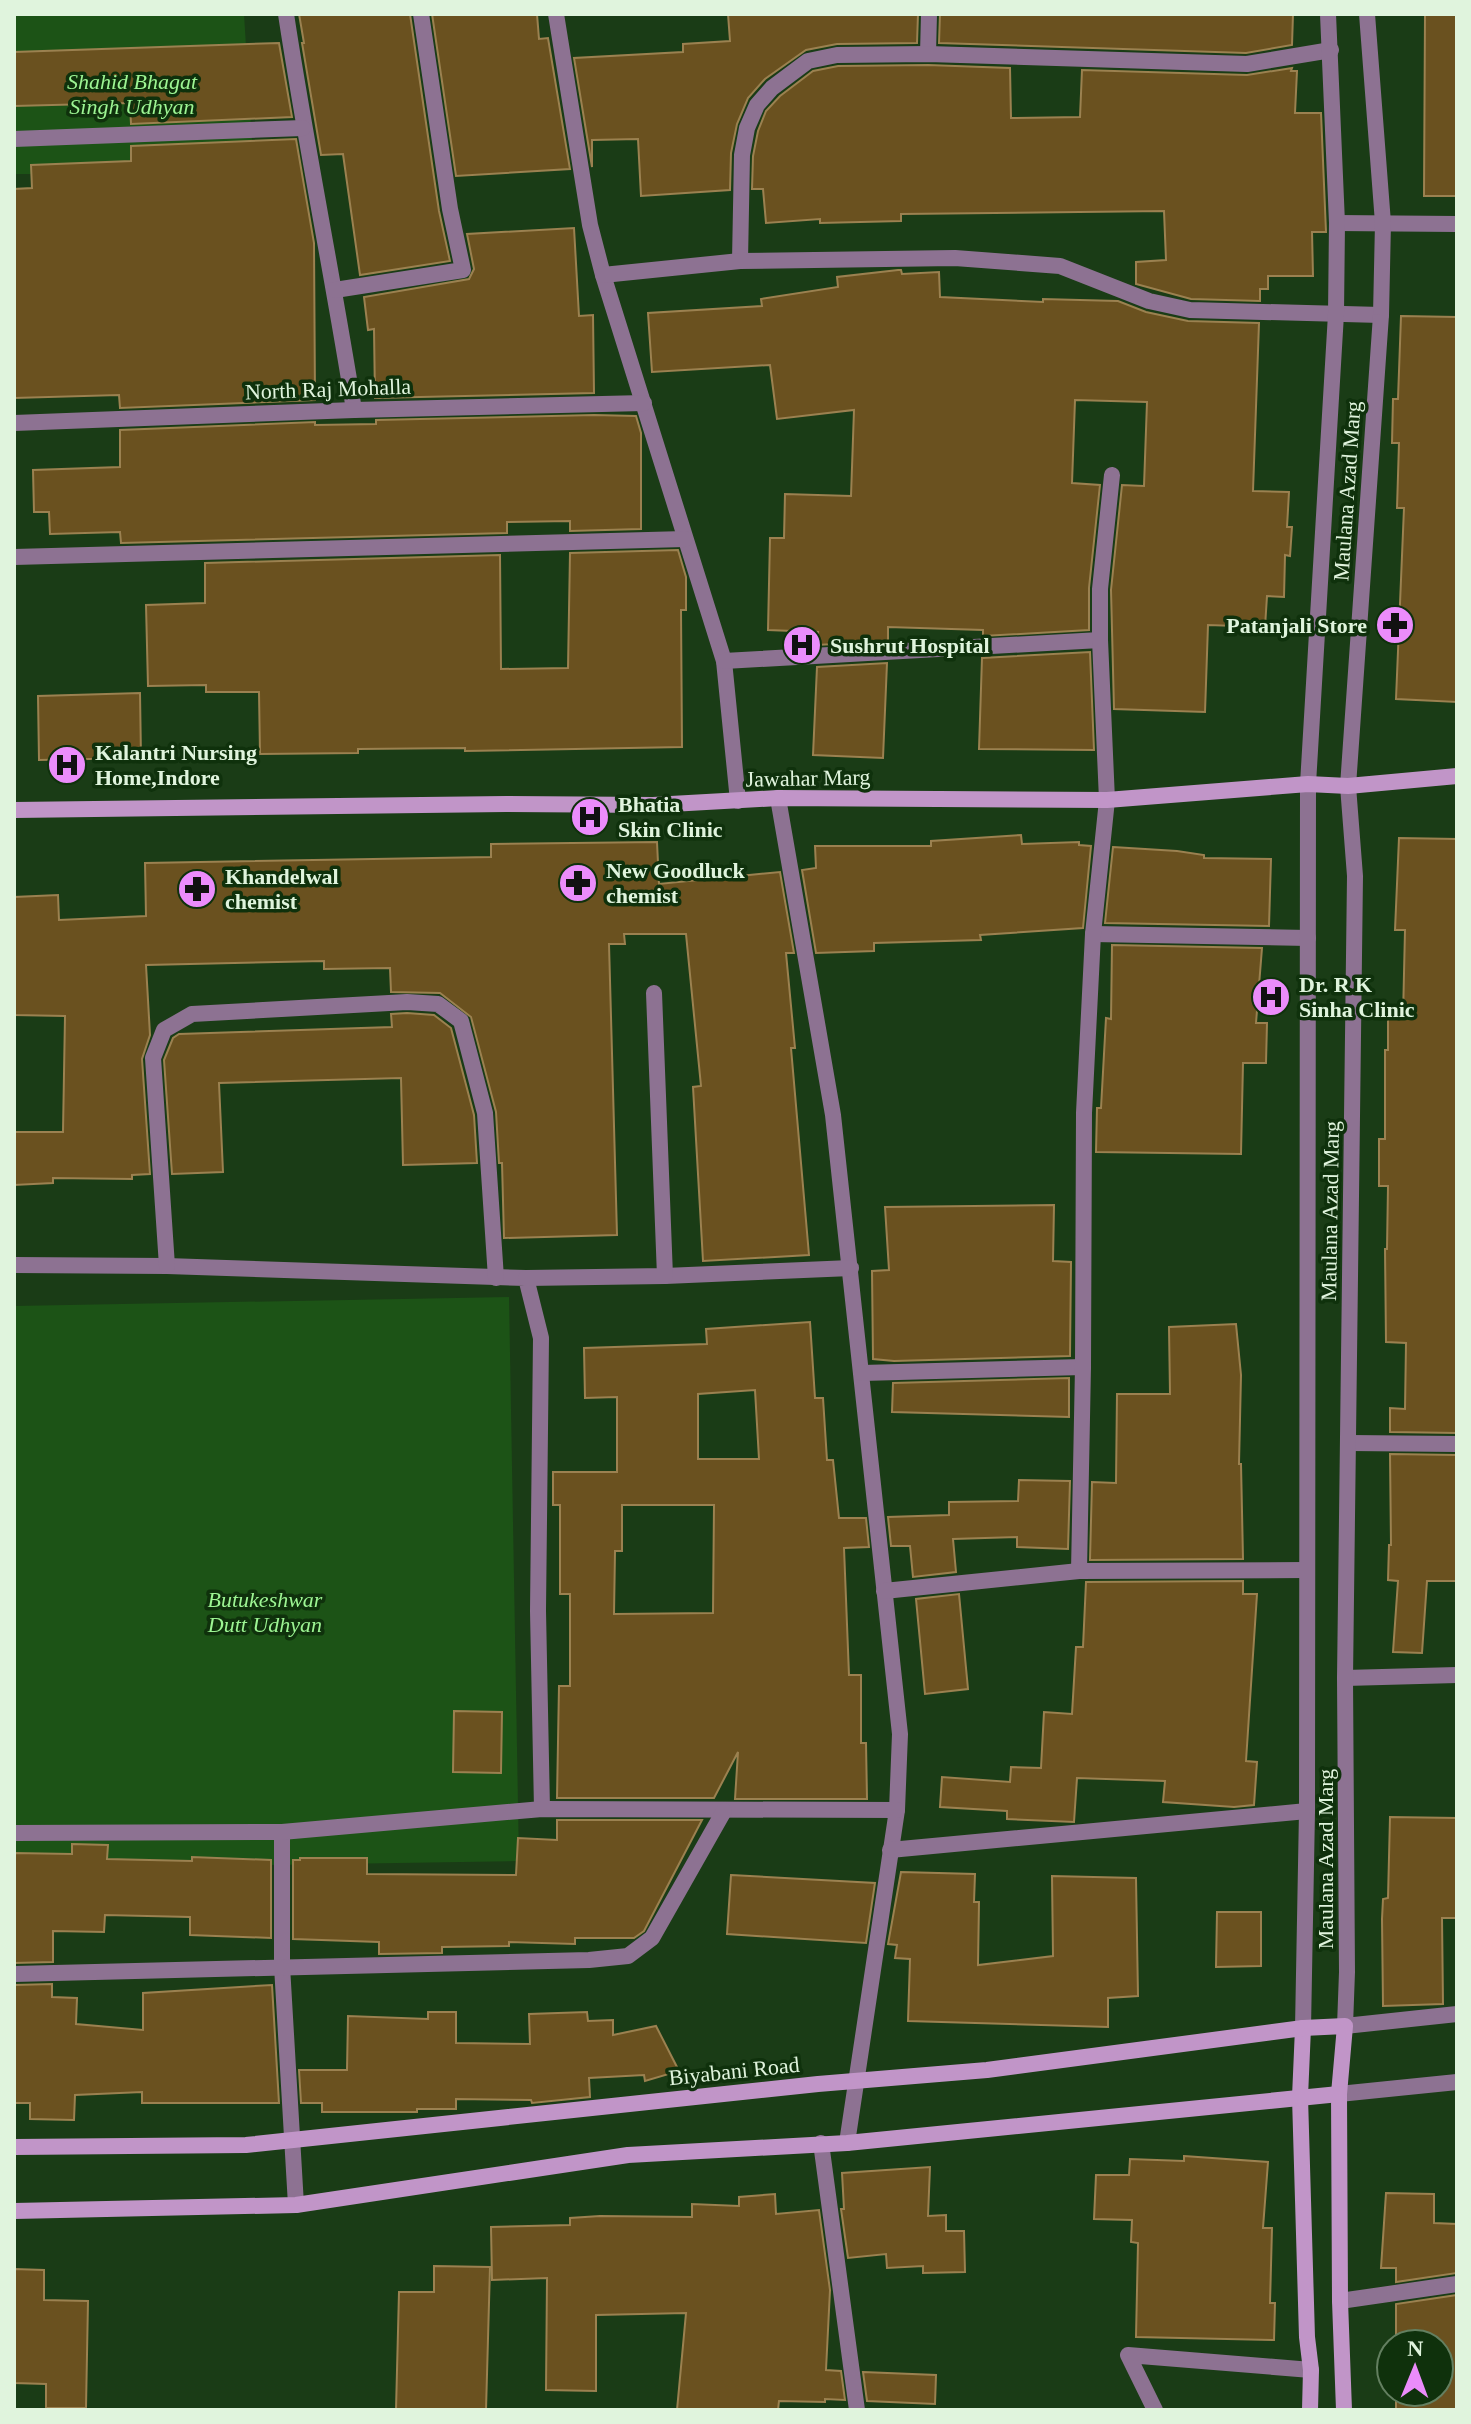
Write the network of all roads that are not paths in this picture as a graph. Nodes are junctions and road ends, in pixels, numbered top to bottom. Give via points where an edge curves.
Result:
1 (286, 14) edge
2 (421, 14) edge
3 (556, 14) edge
4 (929, 14) edge
5 (1328, 14) edge
6 (1367, 14) edge
7 (1331, 50) junction
8 (928, 54) junction
9 (303, 128) junction
10 (14, 139) edge
11 (1337, 223) junction
12 (1383, 223) junction
13 (1457, 224) edge
14 (740, 261) junction
15 (603, 275) junction
16 (335, 290) junction
17 (1336, 314) junction
18 (1381, 315) junction
19 (644, 403) junction
20 (354, 410) junction
21 (14, 423) edge
22 (1112, 475) dead end
23 (685, 539) junction
24 (14, 557) edge
25 (1100, 640) junction
26 (724, 661) junction
27 (1457, 776) edge
28 (1308, 784) junction
29 (1348, 786) junction
30 (778, 798) junction
31 (1107, 800) junction
32 (738, 801) junction
33 (14, 810) edge
34 (1093, 934) junction
35 (1308, 938) junction
36 (654, 993) dead end
37 (14, 1265) edge
38 (167, 1266) junction
39 (851, 1268) junction
40 (665, 1276) junction
41 (496, 1278) junction
42 (526, 1278) junction
43 (1083, 1367) junction
44 (862, 1373) junction
45 (1350, 1443) junction
46 (1457, 1444) edge
47 (1306, 1570) junction
48 (1079, 1571) junction
49 (884, 1591) junction
50 (1457, 1675) edge
51 (1345, 1678) junction
52 (542, 1809) junction
53 (897, 1810) junction
54 (724, 1811) junction
55 (1307, 1811) junction
56 (282, 1832) junction
57 (14, 1833) edge
58 (890, 1850) junction
59 (282, 1966) junction
60 (14, 1974) edge
61 (1457, 2014) edge
62 (1345, 2026) junction
63 (1303, 2028) junction
64 (857, 2081) junction
65 (1457, 2082) edge
66 (1339, 2094) junction
67 (1300, 2097) junction
68 (293, 2139) junction
69 (821, 2143) junction
70 (847, 2143) junction
71 (14, 2147) edge
72 (296, 2205) junction
73 (14, 2211) edge
74 (1457, 2284) edge
75 (1340, 2301) junction
76 (1311, 2370) junction
77 (857, 2410) edge
78 (1155, 2410) edge
79 (1310, 2410) edge
80 (1344, 2410) edge

1 - 9 street
2 - 16 street via 463,270
3 - 15 street
4 - 8 street
5 - 7 street, Maulana Azad Marg
6 - 12 street, Maulana Azad Marg
7 - 8 street via 1247,64
7 - 11 street, Maulana Azad Marg
8 - 14 street via 837,55 808,61 772,88 757,105 742,155
9 - 10 street
9 - 16 street
11 - 12 street
11 - 17 street, Maulana Azad Marg
12 - 13 street
12 - 18 street, Maulana Azad Marg
14 - 15 street
14 - 17 street via 955,258 1060,266 1149,301 1190,310
15 - 19 street
16 - 20 street
17 - 18 street
17 - 28 street, Maulana Azad Marg
18 - 29 street, Maulana Azad Marg
19 - 20 street, North Raj Mohalla
19 - 23 street
20 - 21 street, North Raj Mohalla
22 - 25 street
23 - 24 street
23 - 26 street
25 - 26 street
25 - 31 street
26 - 32 street
27 - 29 main road, Jawahar Marg
28 - 29 main road, Jawahar Marg
28 - 31 main road, Jawahar Marg
28 - 35 street, Maulana Azad Marg
29 - 45 street, Maulana Azad Marg via 1355,876
30 - 31 main road, Jawahar Marg
30 - 32 main road, Jawahar Marg
30 - 39 street via 833,1115
31 - 34 street
32 - 33 main road, Jawahar Marg
34 - 35 street
34 - 43 street via 1084,1113
35 - 47 street, Maulana Azad Marg
36 - 40 street
37 - 38 street
38 - 41 street
38 - 41 street via 153,1058 164,1030 192,1014 407,1002 438,1004 461,1021 485,1113
39 - 40 street
39 - 44 street
40 - 42 street
41 - 42 street
42 - 52 street via 541,1338
43 - 44 street
43 - 48 street
44 - 49 street
45 - 46 street
45 - 51 street, Maulana Azad Marg
47 - 48 street
47 - 55 street, Maulana Azad Marg
48 - 49 street
49 - 53 street via 900,1734
50 - 51 street
51 - 62 street, Maulana Azad Marg
52 - 54 street
52 - 56 street
53 - 54 street
53 - 58 street
54 - 59 street via 652,1938 628,1956
55 - 58 street
55 - 63 street, Maulana Azad Marg
56 - 57 street
56 - 59 street
58 - 64 street
59 - 60 street
59 - 68 street
61 - 62 street, Biyabani Road
62 - 63 main road, Biyabani Road
62 - 66 main road, Maulana Azad Marg
63 - 64 main road, Biyabani Road via 987,2070
63 - 67 main road, Maulana Azad Marg
64 - 68 main road, Biyabani Road
64 - 70 street
65 - 66 street
66 - 67 main road
66 - 75 main road, Maulana Azad Marg
67 - 70 main road
67 - 76 main road, Maulana Azad Marg
68 - 71 main road, Biyabani Road via 246,2145
68 - 72 street
69 - 70 main road
69 - 72 main road via 628,2155
69 - 77 street
72 - 73 main road
74 - 75 street
75 - 80 main road, Maulana Azad Marg
76 - 78 street via 1128,2355
76 - 79 main road, Maulana Azad Marg

